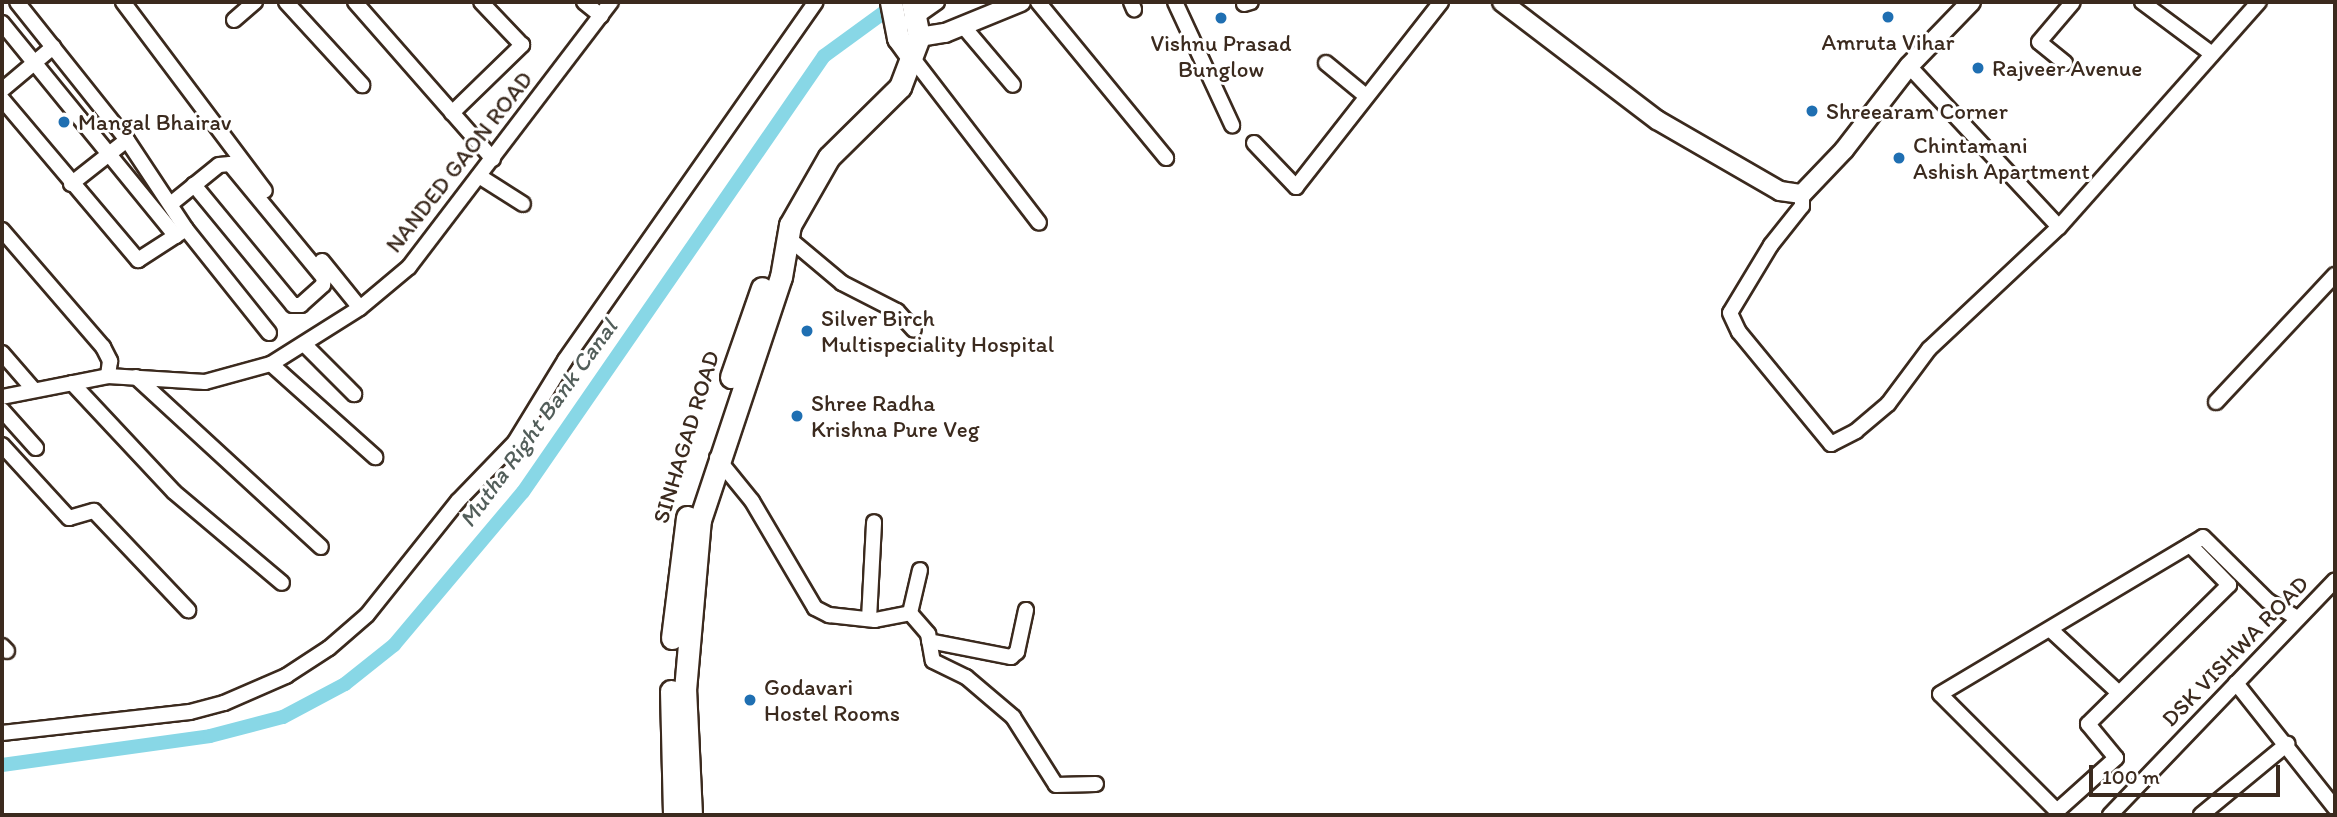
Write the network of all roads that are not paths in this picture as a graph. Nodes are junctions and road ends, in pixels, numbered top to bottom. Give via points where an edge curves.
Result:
1 (17, 2) edge
2 (123, 2) edge
3 (255, 2) edge
4 (286, 2) edge
5 (355, 2) edge
6 (481, 2) edge
7 (584, 2) edge
8 (611, 2) edge
9 (816, 2) edge
10 (891, 2) edge
11 (937, 2) edge
12 (1021, 2) edge
13 (1038, 2) edge
14 (1175, 2) edge
15 (1441, 2) edge
16 (1502, 2) edge
17 (1971, 2) edge
18 (2073, 2) edge
19 (2143, 2) edge
20 (2259, 2) edge
21 (601, 16) junction
22 (234, 20) dead end
23 (2, 23) edge
24 (963, 26) junction
25 (914, 28) edge
26 (897, 30) junction
27 (53, 47) junction
28 (2212, 54) junction
29 (35, 62) junction
30 (2065, 62) dead end
31 (1326, 63) dead end
32 (1909, 66) junction
33 (362, 85) dead end
34 (1013, 85) dead end
35 (2, 90) edge
36 (1366, 96) junction
37 (2, 99) edge
38 (452, 113) junction
39 (1232, 125) dead end
40 (127, 140) junction
41 (1254, 143) dead end
42 (109, 153) junction
43 (1166, 158) dead end
44 (493, 159) junction
45 (480, 176) junction
46 (71, 184) junction
47 (194, 185) junction
48 (1802, 194) junction
49 (172, 203) junction
50 (523, 204) dead end
51 (1039, 223) dead end
52 (2059, 227) junction
53 (2, 230) edge
54 (181, 232) junction
55 (785, 243) junction
56 (2335, 275) edge
57 (360, 308) junction
58 (914, 330) dead end
59 (269, 333) dead end
60 (304, 344) junction
61 (2, 353) edge
62 (271, 364) junction
63 (108, 376) junction
64 (136, 377) junction
65 (72, 383) junction
66 (34, 390) junction
67 (354, 394) dead end
68 (2, 397) edge
69 (2216, 402) dead end
70 (2, 410) edge
71 (2, 446) edge
72 (36, 448) dead end
73 (375, 457) dead end
74 (717, 458) junction
75 (874, 522) dead end
76 (2190, 545) junction
77 (321, 547) dead end
78 (920, 570) dead end
79 (2335, 580) edge
80 (282, 583) dead end
81 (188, 610) dead end
82 (1026, 610) dead end
83 (911, 613) junction
84 (2297, 618) junction
85 (869, 619) junction
86 (2052, 631) junction
87 (929, 640) junction
88 (2236, 682) junction
89 (2119, 693) junction
90 (2, 733) edge
91 (2287, 744) junction
92 (1096, 784) dead end
93 (2335, 807) edge
94 (674, 815) edge
95 (691, 815) edge
96 (2110, 815) edge
97 (2201, 815) edge

1 - 27 street
2 - 57 street via 253,177
3 - 22 street
4 - 33 street
5 - 38 street
6 - 38 street via 522,45
7 - 21 street
8 - 21 street, NANDED GAON ROAD
9 - 90 street via 565,360 515,442 457,501 367,615 329,648 286,676 224,703 190,712
10 - 26 main road
11 - 25 street
12 - 24 street
13 - 43 street
14 - 39 street
15 - 36 street
16 - 48 street via 1657,120 1780,191
17 - 32 street
18 - 30 street via 2039,42
19 - 28 street
20 - 28 street
21 - 44 street, NANDED GAON ROAD
23 - 29 street
24 - 25 street
24 - 34 street
25 - 26 main road
25 - 26 street
25 - 51 street
25 - 55 main road, SINHAGAD ROAD via 908,72 891,99 853,132 814,179
27 - 29 street
27 - 40 street
28 - 52 street
29 - 35 street
29 - 42 street
31 - 36 street
32 - 48 street via 1844,150
32 - 52 street
36 - 41 street via 1296,187
37 - 46 street
38 - 44 street
40 - 42 street
40 - 49 street
42 - 46 street
42 - 54 street
44 - 45 street, NANDED GAON ROAD
45 - 50 street
45 - 57 street, NANDED GAON ROAD via 409,267
46 - 54 street via 138,260
47 - 47 street via 219,165 230,164 324,278 323,285 300,305 293,305
47 - 49 street
48 - 52 street via 1802,206 1771,244 1730,313 1739,332 1831,444 1856,431 1888,404 1929,349
49 - 54 street
53 - 63 street via 103,347 110,361
54 - 59 street
55 - 58 street via 842,283 897,311
55 - 74 main road, SINHAGAD ROAD via 781,277
55 - 94 main road, SINHAGAD ROAD via 769,270 745,333 684,532 671,668
56 - 69 street
57 - 60 street, NANDED GAON ROAD
60 - 62 street, NANDED GAON ROAD
60 - 67 street
61 - 66 street
62 - 64 street, NANDED GAON ROAD via 205,382
62 - 73 street
63 - 64 street, NANDED GAON ROAD
63 - 65 street, NANDED GAON ROAD
64 - 77 street
65 - 66 street, NANDED GAON ROAD
65 - 80 street via 174,492
66 - 68 street, NANDED GAON ROAD
70 - 72 street
71 - 81 street via 69,518 94,511
74 - 85 street via 752,501 815,608
74 - 95 main road, SINHAGAD ROAD via 699,520 688,620 685,690
75 - 85 street
76 - 84 street via 2203,537 2268,601
76 - 86 street
76 - 89 street via 2229,585
78 - 83 street
79 - 84 street, DSK VISHWA ROAD
82 - 87 street via 1017,652 1011,657
83 - 85 street
83 - 87 street via 919,618
84 - 88 street, DSK VISHWA ROAD
86 - 89 street
86 - 89 street via 1940,694 2057,811 2116,758 2088,724
87 - 92 street via 933,662 966,677 1013,717 1056,785
88 - 91 street
88 - 96 street, DSK VISHWA ROAD
91 - 93 street
91 - 97 street

